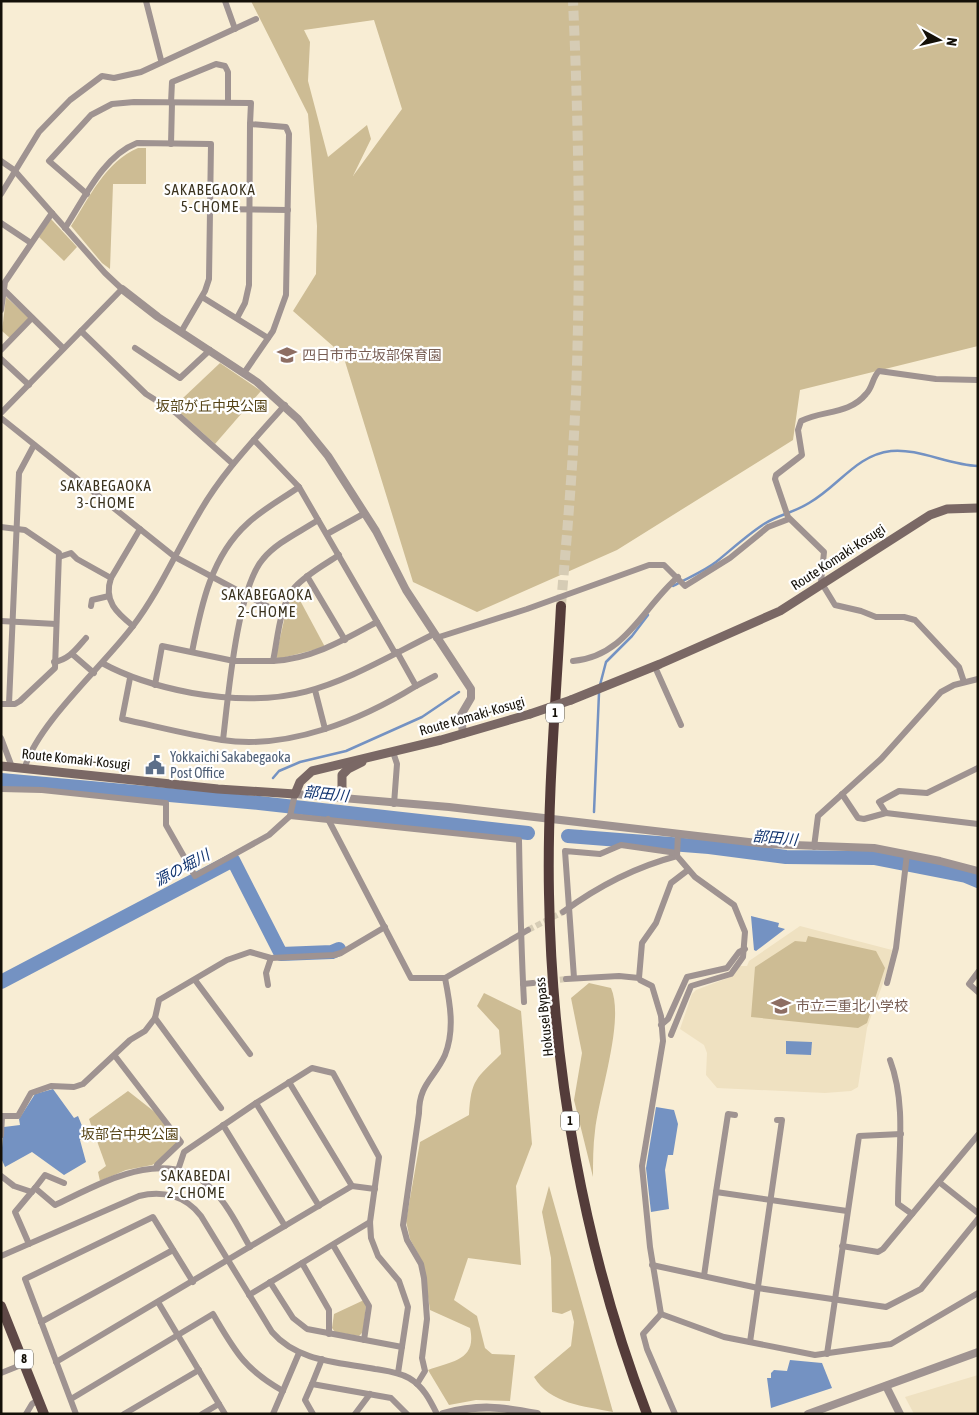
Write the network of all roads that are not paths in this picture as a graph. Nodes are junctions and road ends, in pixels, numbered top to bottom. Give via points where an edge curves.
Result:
1 (146, 1) edge
2 (224, 1) edge
3 (256, 19) dead end
4 (235, 29) junction
5 (161, 60) junction
6 (228, 102) junction
7 (172, 103) junction
8 (250, 124) junction
9 (171, 144) junction
10 (1, 161) edge
11 (16, 172) junction
12 (1, 194) edge
13 (87, 194) junction
14 (211, 209) junction
15 (250, 210) junction
16 (288, 210) junction
17 (52, 213) junction
18 (1, 223) edge
19 (65, 228) junction
20 (32, 243) junction
21 (3, 282) edge
22 (122, 288) junction
23 (4, 290) junction
24 (202, 297) junction
25 (1, 310) edge
26 (32, 318) junction
27 (237, 318) junction
28 (81, 331) junction
29 (181, 332) junction
30 (268, 338) junction
31 (64, 348) junction
32 (135, 348) dead end
33 (1, 350) edge
34 (210, 350) junction
35 (1, 359) edge
36 (244, 373) junction
37 (978, 380) edge
38 (29, 384) junction
39 (285, 406) junction
40 (1, 413) edge
41 (1, 418) edge
42 (254, 440) junction
43 (34, 445) junction
44 (233, 464) junction
45 (299, 487) junction
46 (978, 508) edge
47 (365, 513) junction
48 (787, 515) junction
49 (318, 520) junction
50 (1, 527) edge
51 (17, 529) junction
52 (140, 529) junction
53 (327, 534) junction
54 (339, 555) junction
55 (59, 557) junction
56 (175, 557) junction
57 (212, 576) junction
58 (308, 576) junction
59 (111, 578) junction
60 (679, 578) junction
61 (822, 582) junction
62 (246, 594) junction
63 (109, 596) junction
64 (91, 606) dead end
65 (561, 606) tunnel mouth
66 (282, 614) junction
67 (1, 621) edge
68 (12, 622) junction
69 (377, 622) junction
70 (56, 624) junction
71 (133, 626) junction
72 (435, 636) junction
73 (86, 638) dead end
74 (345, 640) junction
75 (192, 652) junction
76 (396, 653) junction
77 (72, 654) junction
78 (234, 660) junction
79 (273, 661) junction
80 (574, 661) dead end
81 (54, 662) junction
82 (102, 663) junction
83 (655, 666) junction
84 (94, 673) junction
85 (434, 676) dead end
86 (130, 678) junction
87 (978, 678) edge
88 (964, 682) junction
89 (155, 685) junction
90 (416, 686) junction
91 (315, 690) junction
92 (228, 699) junction
93 (1, 704) edge
94 (9, 704) junction
95 (681, 725) dead end
96 (325, 729) junction
97 (463, 734) junction
98 (1, 738) edge
99 (223, 740) junction
100 (393, 752) junction
101 (376, 755) junction
102 (1, 766) edge
103 (12, 766) junction
104 (25, 767) junction
105 (978, 768) edge
106 (1, 789) edge
107 (842, 794) junction
108 (294, 797) junction
109 (342, 798) junction
110 (394, 804) junction
111 (291, 813) junction
112 (886, 813) junction
113 (328, 819) junction
114 (550, 819) junction
115 (978, 824) edge
116 (678, 836) junction
117 (814, 847) junction
118 (677, 853) junction
119 (906, 856) junction
120 (688, 870) junction
121 (978, 872) edge
122 (570, 907) junction
123 (563, 912) tunnel mouth
124 (385, 927) junction
125 (528, 930) tunnel mouth
126 (519, 935) junction
127 (744, 949) junction
128 (271, 958) junction
129 (978, 972) edge
130 (445, 978) junction
131 (574, 978) junction
132 (640, 978) junction
133 (566, 979) tunnel mouth
134 (195, 980) junction
135 (887, 982) dead end
136 (533, 983) tunnel mouth
137 (523, 984) junction
138 (268, 985) dead end
139 (978, 992) edge
140 (524, 1002) dead end
141 (155, 1018) junction
142 (661, 1025) junction
143 (671, 1035) dead end
144 (250, 1054) dead end
145 (115, 1056) junction
146 (890, 1060) dead end
147 (289, 1082) junction
148 (256, 1103) junction
149 (221, 1108) dead end
150 (735, 1114) dead end
151 (2, 1116) edge
152 (777, 1120) dead end
153 (223, 1124) junction
154 (901, 1134) junction
155 (1, 1135) edge
156 (978, 1135) edge
157 (156, 1168) junction
158 (178, 1170) junction
159 (1, 1176) edge
160 (939, 1182) junction
161 (64, 1183) dead end
162 (352, 1186) junction
163 (375, 1189) junction
164 (34, 1190) junction
165 (716, 1192) junction
166 (771, 1200) junction
167 (318, 1206) junction
168 (847, 1211) junction
169 (978, 1213) edge
170 (912, 1214) junction
171 (978, 1219) edge
172 (370, 1222) junction
173 (285, 1226) junction
174 (29, 1244) junction
175 (333, 1245) junction
176 (842, 1246) junction
177 (250, 1247) junction
178 (173, 1250) junction
179 (1, 1256) edge
180 (229, 1260) junction
181 (302, 1263) junction
182 (652, 1265) junction
183 (704, 1276) junction
184 (193, 1282) junction
185 (270, 1282) junction
186 (758, 1288) junction
187 (978, 1293) edge
188 (249, 1295) junction
189 (834, 1300) junction
190 (158, 1302) junction
191 (1, 1306) edge
192 (661, 1314) junction
193 (41, 1322) junction
194 (329, 1334) junction
195 (178, 1335) junction
196 (364, 1340) junction
197 (750, 1342) junction
198 (402, 1347) junction
199 (978, 1352) edge
200 (299, 1353) junction
201 (827, 1354) junction
202 (322, 1359) junction
203 (56, 1362) junction
204 (26, 1364) junction
205 (199, 1370) junction
206 (1, 1373) edge
207 (398, 1373) junction
208 (312, 1384) junction
209 (417, 1384) junction
210 (886, 1386) junction
211 (283, 1391) junction
212 (370, 1394) junction
213 (39, 1399) junction
214 (71, 1399) junction
215 (219, 1404) junction
216 (26, 1414) edge
217 (44, 1414) edge
218 (76, 1414) edge
219 (124, 1414) edge
220 (202, 1414) edge
221 (226, 1414) edge
222 (273, 1414) edge
223 (313, 1414) edge
224 (355, 1414) edge
225 (407, 1414) edge
226 (437, 1414) edge
227 (443, 1414) edge
228 (537, 1414) edge
229 (647, 1414) edge
230 (675, 1414) edge
231 (808, 1414) edge
232 (900, 1414) edge

1 - 5 street
2 - 4 street
3 - 4 street
4 - 5 street
5 - 11 street via 140,72 114,78 102,76 70,100 39,132
6 - 7 street
6 - 7 street via 228,72 225,66 216,64 172,82
6 - 8 street via 251,103
7 - 9 street
7 - 13 street via 112,104 94,112 81,124 49,161
8 - 15 street
8 - 16 street via 280,125 287,129
9 - 13 street via 137,143 130,146 116,156
9 - 14 street via 211,144
10 - 11 street
11 - 12 street
11 - 17 street
13 - 19 street
14 - 15 street
14 - 24 street via 210,270
15 - 16 street
15 - 27 street via 249,285
16 - 30 street via 287,287 281,313
17 - 19 street
17 - 20 street
18 - 20 street
19 - 22 street
20 - 21 street
21 - 23 street
22 - 28 street
22 - 29 street
23 - 25 street
23 - 26 street
24 - 27 street
24 - 29 street
26 - 31 street
26 - 33 street
27 - 30 street
28 - 31 street
28 - 44 street via 146,394 176,413
29 - 34 street
30 - 36 street
31 - 38 street
32 - 34 street via 180,378
34 - 36 street
35 - 38 street
36 - 39 street
37 - 48 street via 936,379 879,371 866,394 848,408 803,420 798,426 802,455 775,479
38 - 40 street
39 - 42 street
39 - 47 street via 319,443
41 - 43 street
42 - 44 street
42 - 45 street
43 - 51 street via 19,473
43 - 52 street
44 - 56 street via 198,515
45 - 49 street
45 - 57 street via 243,528
46 - 61 main road, Route Komaki-Kosugi via 947,509 930,515
47 - 53 street
47 - 72 street
48 - 60 street via 710,572 683,586
48 - 61 street via 824,552
49 - 53 street
49 - 62 street via 266,556 255,570
50 - 51 street
51 - 55 street via 25,530 58,552
51 - 68 street
52 - 56 street
52 - 59 street
53 - 54 street
54 - 58 street
54 - 69 street
55 - 59 street via 71,553
55 - 70 street
56 - 57 street
56 - 71 street
57 - 62 street
57 - 75 street via 206,588
58 - 66 street via 290,594
58 - 74 street
59 - 63 street
60 - 72 street via 664,565 650,565
60 - 80 street via 660,595 630,634 595,657
61 - 83 main road, Route Komaki-Kosugi via 780,611
61 - 88 street via 835,605 876,617 910,618 921,624 959,667
62 - 66 street
62 - 78 street
63 - 64 street via 92,600
63 - 71 street via 114,610
65 - 114 highway, Hokusei Bypass / 1
66 - 79 street
67 - 68 street
68 - 70 street
68 - 94 street
69 - 74 street
69 - 76 street
70 - 81 street
71 - 82 street
72 - 76 street
72 - 97 street via 469,686 471,698 460,716
73 - 77 street
74 - 79 street via 315,653
75 - 78 street
75 - 89 street via 162,646
76 - 90 street
76 - 91 street via 348,678
77 - 81 street
77 - 84 street
78 - 79 street
78 - 92 street
81 - 94 street via 52,672 20,701
82 - 84 street
82 - 86 street
83 - 95 street
83 - 97 main road, Route Komaki-Kosugi, bridge via 571,700
84 - 104 street via 64,706 30,752
85 - 90 street
86 - 89 street
86 - 99 street via 122,719
87 - 88 street
88 - 107 street via 946,688 934,698 881,759
89 - 92 street
90 - 96 street via 364,715
91 - 92 street via 259,700
91 - 96 street
92 - 99 street
93 - 94 street
96 - 99 street via 273,739
97 - 100 main road, Route Komaki-Kosugi
98 - 103 street
100 - 101 main road, Route Komaki-Kosugi
100 - 110 street via 397,764
101 - 108 main road, Route Komaki-Kosugi via 312,771 300,782
101 - 109 main road via 342,775
102 - 103 main road, Route Komaki-Kosugi
103 - 104 main road, Route Komaki-Kosugi
104 - 108 main road, Route Komaki-Kosugi
105 - 112 street via 927,792 899,791 879,802
106 - 111 street via 60,791 166,803 166,825 195,876 269,835
107 - 112 street via 858,818
107 - 117 street via 818,816
108 - 109 street
108 - 111 street
109 - 110 street
110 - 114 street
111 - 113 street
112 - 115 street
113 - 124 street
113 - 126 street via 519,840
114 - 116 street
114 - 229 highway, Hokusei Bypass / 1 via 553,972 576,1157 604,1280
116 - 117 street
116 - 118 street
117 - 119 street via 874,848
118 - 120 street
118 - 122 street via 635,869
118 - 122 street via 622,845 600,854 565,852
119 - 121 street
119 - 135 street via 896,948
120 - 127 street via 734,905 743,924
120 - 132 street via 670,884 656,923 642,943
122 - 123 street
122 - 131 street
124 - 128 street via 341,953
124 - 130 street via 411,978
125 - 126 street
126 - 130 street
126 - 137 street
127 - 142 street via 726,968 688,977 668,1019
127 - 143 street via 731,974 692,986
128 - 134 street via 250,952 227,960
128 - 138 street via 266,973
129 - 139 street via 969,984
130 - 209 street via 450,996 451,1029 444,1055 419,1096 403,1221 407,1240 421,1264 427,1299 422,1358 425,1371
131 - 132 street
131 - 133 street
132 - 142 street via 652,986
134 - 141 street via 159,1000
134 - 144 street
136 - 137 street
137 - 140 street
141 - 145 street via 145,1031 130,1040
141 - 149 street
142 - 182 street via 663,1041 642,1166
145 - 151 street via 83,1084 51,1086 32,1093 18,1116
145 - 157 street via 181,1142
146 - 154 street via 896,1079
147 - 148 street
147 - 162 street
147 - 163 street via 312,1068 333,1073 379,1157
148 - 153 street
148 - 167 street
150 - 165 street via 728,1114
151 - 155 street
152 - 166 street via 782,1120
153 - 158 street via 184,1152
153 - 173 street
154 - 168 street via 859,1136
154 - 170 street via 898,1204
156 - 160 street
157 - 158 street
157 - 164 street via 125,1174 55,1205
158 - 177 street via 211,1188
159 - 164 street via 14,1186
160 - 169 street
160 - 170 street
161 - 164 street via 45,1175
162 - 163 street
162 - 167 street
163 - 172 street
164 - 174 street via 14,1212
165 - 166 street
165 - 183 street
166 - 168 street
166 - 186 street
167 - 173 street
168 - 176 street
170 - 176 street via 878,1252
171 - 189 street via 921,1289 886,1308
172 - 175 street
172 - 198 street via 375,1251 399,1281 408,1307
173 - 177 street
174 - 179 street
174 - 180 street via 139,1196 163,1194 176,1197 197,1210
175 - 181 street
175 - 196 street via 369,1306
176 - 189 street
177 - 180 street
178 - 184 street
178 - 193 street
178 - 193 street via 153,1217 25,1280
180 - 184 street
180 - 188 street
181 - 185 street
181 - 194 street via 329,1310
182 - 183 street
182 - 192 street
183 - 186 street
184 - 190 street
185 - 188 street
185 - 194 street via 297,1322 313,1331
186 - 189 street
186 - 197 street
187 - 201 street via 891,1344
188 - 200 street via 272,1332
189 - 201 street
190 - 195 street
190 - 203 street
191 - 204 main road, 8
192 - 197 street via 724,1337
192 - 230 street via 643,1334
193 - 203 street
194 - 196 street
195 - 205 street
195 - 211 street via 213,1314 248,1368
195 - 214 street
196 - 198 street
197 - 201 street via 814,1355
198 - 207 street
199 - 210 street
200 - 202 street
200 - 211 street
202 - 207 street
202 - 208 street
203 - 214 street
204 - 206 street
204 - 213 main road, 8
205 - 215 street
205 - 219 street
207 - 209 street
208 - 212 street
208 - 223 street via 305,1400
209 - 226 street
210 - 231 street
210 - 232 street
211 - 222 street
212 - 224 street
212 - 225 street via 391,1398
213 - 216 street
213 - 217 main road, 8
214 - 218 street
215 - 220 street
215 - 221 street
227 - 228 street via 481,1406

